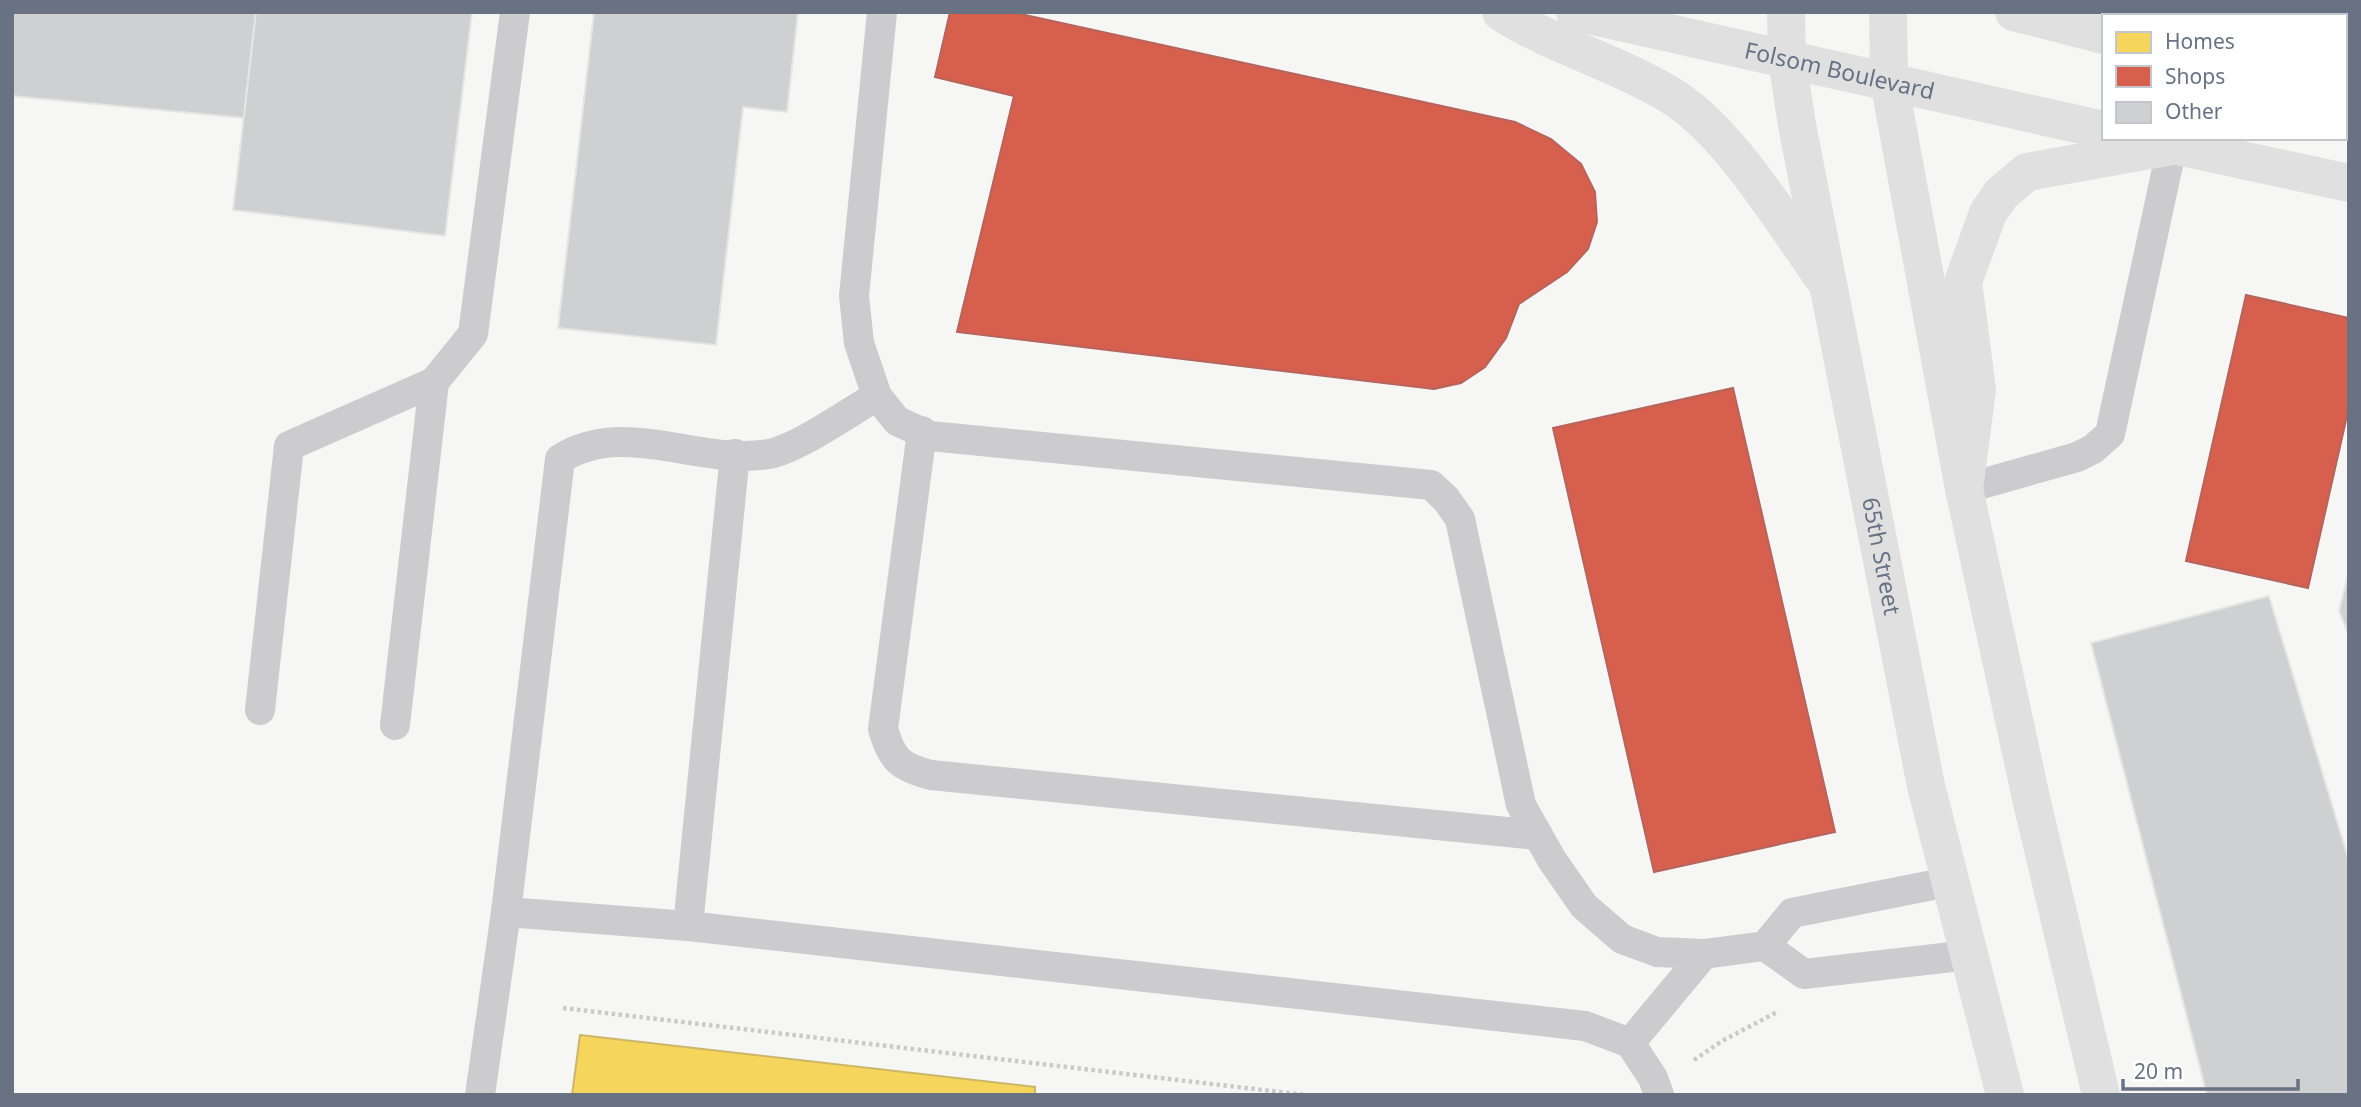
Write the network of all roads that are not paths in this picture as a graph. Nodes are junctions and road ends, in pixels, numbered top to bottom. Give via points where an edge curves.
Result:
1 (515, 12) edge
2 (882, 12) edge
3 (1501, 12) edge
4 (1575, 12) edge
5 (1786, 12) edge
6 (1888, 12) edge
7 (2014, 12) edge
8 (2102, 34) edge
9 (1787, 59) junction
10 (1889, 81) junction
11 (2102, 130) edge
12 (2156, 142) edge
13 (2349, 183) edge
14 (1827, 283) junction
15 (435, 383) junction
16 (877, 396) junction
17 (922, 432) junction
18 (735, 454) junction
19 (1964, 489) junction
20 (260, 710) dead end
21 (396, 725) dead end
22 (1538, 835) junction
23 (1953, 881) junction
24 (506, 912) junction
25 (688, 926) junction
26 (1765, 946) junction
27 (1704, 954) junction
28 (1969, 955) junction
29 (1630, 1043) junction
30 (1658, 1091) edge
31 (480, 1095) edge
32 (2005, 1095) edge
33 (2101, 1095) edge

1 - 15 lane via 472,334
2 - 16 lane via 854,296 859,343
3 - 14 main road via 1534,33 1665,91 1700,116 1722,139
4 - 9 main road, Folsom Boulevard
5 - 9 main road, 65th Street
6 - 10 main road
7 - 8 main road
9 - 10 main road, Folsom Boulevard
9 - 14 main road, 65th Street
10 - 11 main road, Folsom Boulevard
10 - 19 main road
12 - 13 main road
12 - 19 lane via 2110,434 2077,457
12 - 19 main road via 2027,172 2001,194 1988,213 1964,282 1977,390
14 - 23 main road, 65th Street via 1926,786
15 - 20 lane via 289,446
15 - 21 lane
16 - 17 lane via 897,421
16 - 18 lane via 769,454
17 - 22 lane via 1431,485 1460,520 1521,805
17 - 22 lane via 883,729 890,754 910,769 931,775
18 - 24 lane via 606,441 577,448 560,459
18 - 25 lane
19 - 33 main road
22 - 27 lane via 1584,906 1622,939 1657,951
23 - 26 lane via 1792,913
23 - 28 main road, 65th Street
24 - 25 lane
24 - 31 lane
25 - 29 lane via 1585,1026
26 - 27 lane
26 - 28 lane via 1804,974
27 - 29 lane
28 - 32 main road, 65th Street
29 - 30 lane

